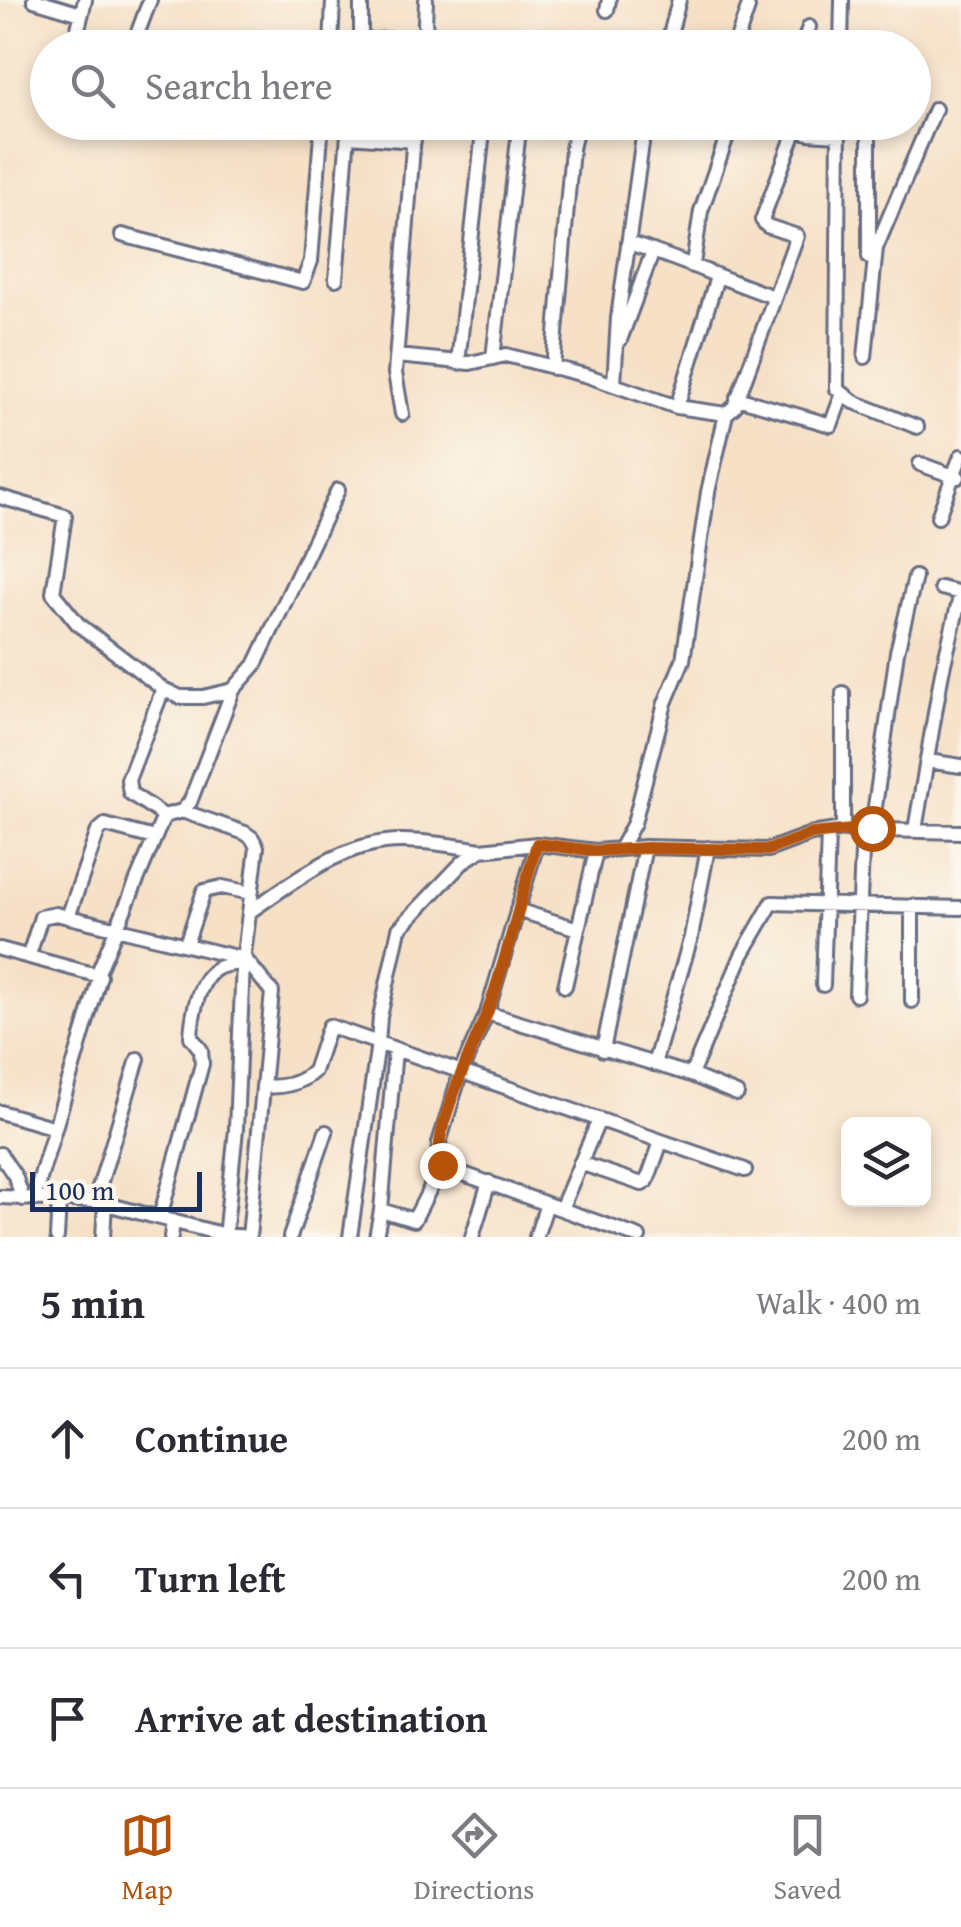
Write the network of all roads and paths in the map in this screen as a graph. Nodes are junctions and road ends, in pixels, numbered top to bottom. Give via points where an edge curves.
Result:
1 (34, 0) edge
2 (150, 0) edge
3 (333, 0) edge
4 (360, 0) edge
5 (426, 0) edge
6 (680, 0) edge
7 (842, 0) edge
8 (82, 7) edge
9 (748, 8) dead end
10 (809, 27) dead end
11 (139, 30) edge
12 (332, 30) edge
13 (359, 30) edge
14 (425, 30) edge
15 (671, 30) edge
16 (740, 30) edge
17 (808, 30) edge
18 (841, 30) edge
19 (935, 109) dead end
20 (931, 118) edge
21 (320, 140) edge
22 (348, 140) edge
23 (414, 140) edge
24 (482, 140) edge
25 (518, 140) edge
26 (574, 140) edge
27 (642, 140) edge
28 (726, 140) edge
29 (792, 140) edge
30 (839, 140) edge
31 (870, 140) edge
32 (922, 140) edge
33 (122, 235) dead end
34 (628, 243) junction
35 (654, 251) junction
36 (840, 260) junction
37 (871, 260) junction
38 (693, 264) junction
39 (717, 277) junction
40 (336, 278) dead end
41 (774, 298) junction
42 (616, 352) junction
43 (397, 356) junction
44 (866, 356) dead end
45 (493, 358) junction
46 (458, 362) junction
47 (553, 368) junction
48 (614, 384) junction
49 (842, 396) junction
50 (737, 398) junction
51 (677, 407) junction
52 (402, 414) dead end
53 (726, 414) junction
54 (917, 427) dead end
55 (961, 456) edge
56 (920, 464) dead end
57 (957, 477) edge
58 (338, 490) dead end
59 (0, 498) edge
60 (938, 517) dead end
61 (914, 576) dead end
62 (941, 588) dead end
63 (162, 689) junction
64 (234, 690) junction
65 (842, 693) dead end
66 (928, 762) junction
67 (961, 766) edge
68 (182, 812) junction
69 (164, 816) junction
70 (867, 828) junction
71 (844, 829) junction
72 (915, 830) junction
73 (828, 832) junction
74 (961, 832) edge
75 (154, 838) junction
76 (537, 844) junction
77 (645, 848) junction
78 (708, 848) junction
79 (620, 849) junction
80 (482, 850) junction
81 (596, 851) junction
82 (250, 893) junction
83 (824, 902) junction
84 (857, 905) junction
85 (912, 906) junction
86 (961, 908) edge
87 (517, 910) junction
88 (249, 912) junction
89 (68, 917) junction
90 (578, 929) junction
91 (115, 930) junction
92 (186, 944) junction
93 (0, 949) edge
94 (30, 956) junction
95 (244, 961) junction
96 (97, 975) junction
97 (823, 985) dead end
98 (565, 986) dead end
99 (856, 995) dead end
100 (912, 1000) dead end
101 (487, 1013) junction
102 (378, 1043) junction
103 (395, 1050) junction
104 (603, 1050) junction
105 (138, 1059) dead end
106 (654, 1064) junction
107 (461, 1071) junction
108 (692, 1075) junction
109 (263, 1086) junction
110 (737, 1094) dead end
111 (1, 1117) edge
112 (598, 1122) junction
113 (55, 1128) junction
114 (326, 1132) dead end
115 (662, 1142) junction
116 (0, 1154) edge
117 (580, 1163) junction
118 (442, 1165) junction
119 (745, 1170) dead end
120 (488, 1182) junction
121 (0, 1198) edge
122 (29, 1199) junction
123 (59, 1200) junction
124 (100, 1202) junction
125 (547, 1204) junction
126 (562, 1209) junction
127 (381, 1210) junction
128 (166, 1219) junction
129 (607, 1231) edge
130 (225, 1236) edge
131 (56, 1237) edge
132 (103, 1237) edge
133 (171, 1237) edge
134 (249, 1237) edge
135 (290, 1237) edge
136 (350, 1237) edge
137 (376, 1237) edge
138 (472, 1237) edge
139 (536, 1237) edge
140 (639, 1237) edge

1 - 8 street
2 - 11 street
3 - 12 street
4 - 13 street
5 - 14 street
6 - 15 street
7 - 18 street
9 - 16 street
10 - 17 street
19 - 20 street
21 - 33 street via 303,282
22 - 40 street
23 - 43 street
24 - 46 street
25 - 45 street
26 - 47 street
27 - 34 street
28 - 38 street via 701,211
29 - 41 street via 763,211 767,226 797,236
30 - 36 street
31 - 37 street
32 - 37 street
34 - 35 street
34 - 42 street
35 - 38 street
35 - 42 street
36 - 37 street
36 - 49 street via 835,382
37 - 44 street
38 - 39 street
39 - 41 street
39 - 51 street
41 - 50 street
42 - 48 street
43 - 46 street
43 - 52 street
45 - 46 street
45 - 47 street via 506,355
47 - 48 street
48 - 51 street
49 - 50 street via 831,426
49 - 54 street
50 - 53 street
51 - 53 street
53 - 79 street via 683,660 634,824
55 - 57 street
56 - 57 street
57 - 60 street
58 - 64 street via 256,665
59 - 63 street via 65,516 53,593 78,624
61 - 70 street
62 - 66 street via 961,594
63 - 64 street via 180,697
63 - 69 street via 128,780 130,793
64 - 68 street
65 - 71 street
66 - 67 street
66 - 72 street
68 - 69 street
68 - 82 street via 252,838
69 - 75 street
70 - 71 street
70 - 72 street
70 - 84 street
71 - 73 street
72 - 74 street
73 - 78 street via 768,850
73 - 83 street
75 - 89 street via 115,826 98,831
75 - 91 street
76 - 80 street
76 - 81 street
76 - 87 street
77 - 78 street
77 - 79 street
77 - 104 street
78 - 106 street via 691,937
79 - 81 street
80 - 88 street via 400,840 356,850 323,862
80 - 102 street via 400,928
81 - 90 street
82 - 88 street
82 - 92 street via 204,891
83 - 84 street
83 - 97 street
83 - 108 street via 768,906
84 - 85 street
84 - 99 street
85 - 86 street
85 - 100 street
87 - 90 street
87 - 101 street
88 - 95 street
89 - 91 street
89 - 94 street via 41,917
90 - 98 street
91 - 92 street
91 - 96 street
92 - 95 street
93 - 94 street
94 - 96 street
95 - 109 street via 272,992
95 - 128 street via 218,968 198,999 191,1036 202,1064
95 - 130 street
96 - 113 street
101 - 104 street
101 - 107 street
102 - 103 street
102 - 109 street via 329,1026 314,1071 279,1088
102 - 136 street
103 - 107 street
103 - 127 street
104 - 106 street
105 - 124 street
106 - 108 street
107 - 112 street
107 - 118 street via 440,1143
108 - 110 street
109 - 134 street
111 - 113 street
112 - 115 street
112 - 117 street
113 - 122 street
114 - 135 street
115 - 117 street via 642,1184
115 - 119 street
116 - 122 street
117 - 126 street
118 - 120 street
118 - 127 street via 414,1220
120 - 125 street
120 - 138 street
121 - 122 street
122 - 123 street
123 - 124 street
123 - 131 street
124 - 128 street
124 - 132 street
125 - 126 street
125 - 139 street
126 - 129 street
127 - 137 street
128 - 130 street
128 - 133 street
129 - 140 street
130 - 134 street

